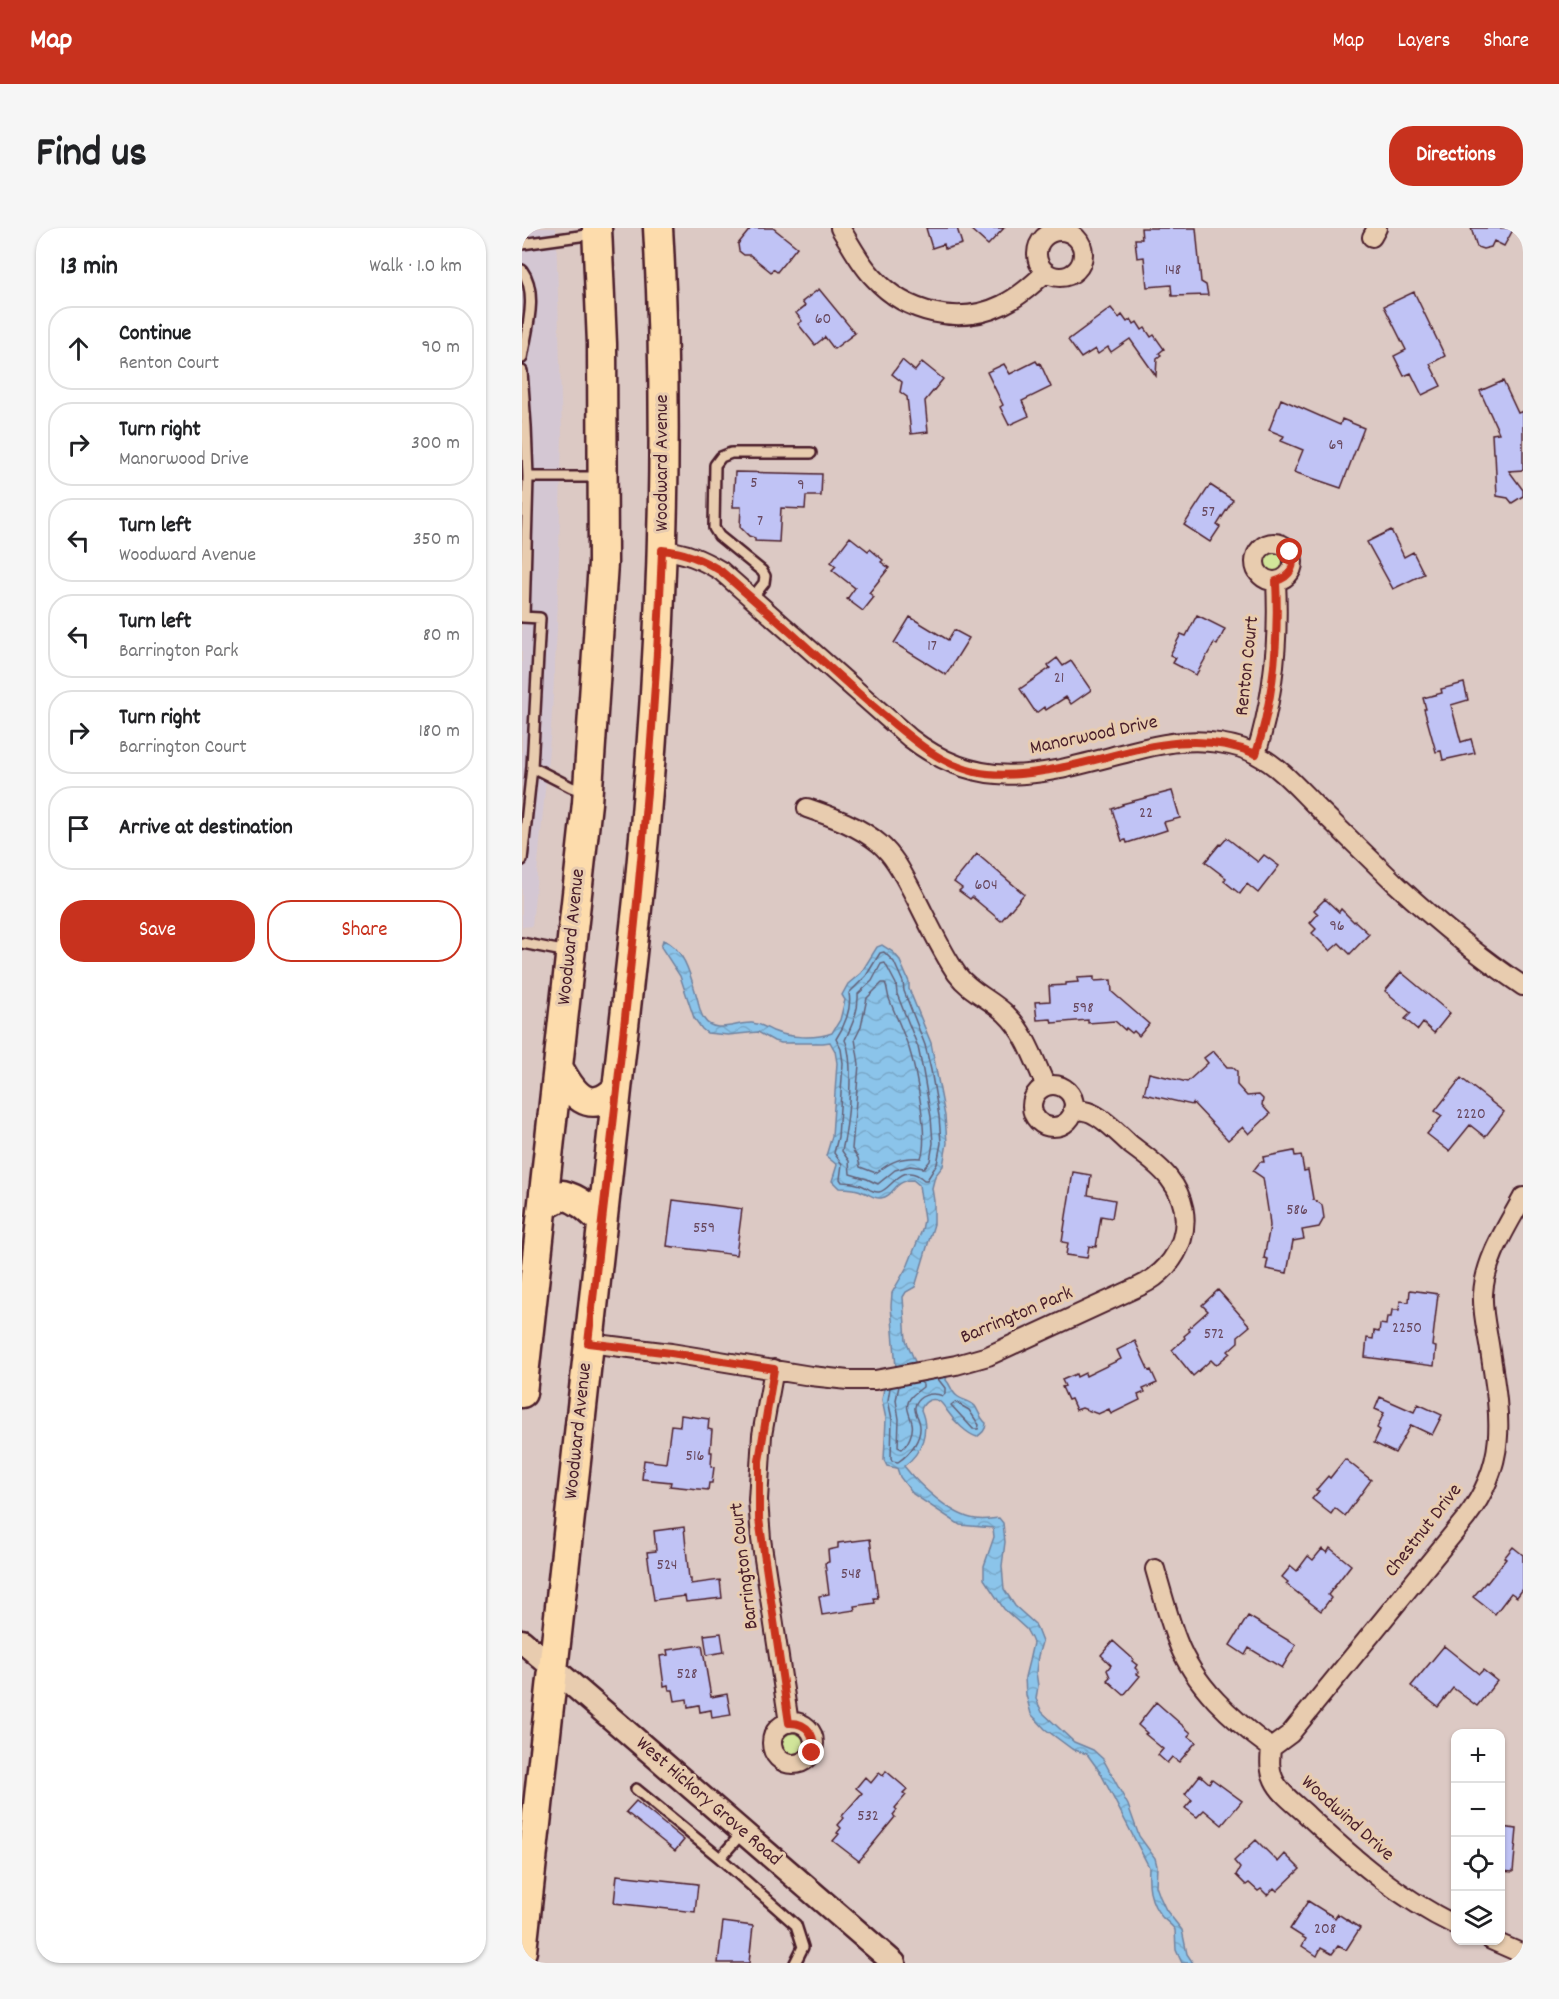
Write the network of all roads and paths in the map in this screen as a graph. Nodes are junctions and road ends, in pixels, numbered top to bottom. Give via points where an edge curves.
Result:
1 (658, 228) edge
2 (840, 228) edge
3 (597, 231) edge
4 (522, 244) edge
5 (522, 270) edge
6 (1046, 272) dead end
7 (522, 358) edge
8 (522, 371) edge
9 (524, 426) edge
10 (811, 453) dead end
11 (528, 477) junction
12 (602, 477) junction
13 (662, 550) junction
14 (1276, 581) dead end
15 (752, 598) junction
16 (523, 617) edge
17 (1256, 754) junction
18 (532, 766) junction
19 (588, 793) junction
20 (807, 808) dead end
21 (522, 861) edge
22 (522, 943) edge
23 (571, 952) junction
24 (1523, 986) edge
25 (558, 1067) junction
26 (1046, 1086) junction
27 (617, 1089) junction
28 (1073, 1109) junction
29 (1523, 1197) edge
30 (543, 1206) junction
31 (602, 1221) junction
32 (588, 1343) junction
33 (774, 1369) junction
34 (522, 1393) edge
35 (1155, 1569) dead end
36 (522, 1641) edge
37 (553, 1668) junction
38 (789, 1723) dead end
39 (1271, 1748) junction
40 (636, 1789) dead end
41 (743, 1832) junction
42 (720, 1858) junction
43 (1451, 1923) edge
44 (1501, 1945) edge
45 (522, 1951) edge
46 (1523, 1954) edge
47 (795, 1963) edge
48 (894, 1963) edge

1 - 13 main road, Woodward Avenue via 664,397
2 - 6 street via 880,285 903,301 942,314 968,315 992,310 1019,295
3 - 4 lane
3 - 12 main road, Woodward Avenue via 603,344
5 - 7 lane via 530,301
8 - 9 lane
9 - 11 lane
10 - 15 lane via 731,453 721,457 716,465 714,528 765,576
11 - 12 lane
11 - 16 lane
12 - 19 main road, Woodward Avenue via 603,563
13 - 15 street, Manorwood Drive via 699,558
13 - 27 main road, Woodward Avenue via 651,766
14 - 17 street, Renton Court via 1275,667
15 - 17 street, Manorwood Drive via 910,738 963,768 994,775 1030,773 1193,741 1227,744
16 - 18 lane via 540,618
17 - 24 street, Manorwood Drive via 1282,772 1406,893 1469,947
18 - 19 lane
18 - 21 lane
19 - 23 main road, Woodward Avenue
20 - 26 street via 851,825 888,852 957,974 1014,1022
22 - 23 lane
23 - 25 main road, Woodward Avenue
25 - 27 main road via 572,1092 585,1100 596,1101
25 - 30 main road, Woodward Avenue
26 - 28 street via 1063,1088 1071,1097
26 - 28 street via 1036,1094 1032,1106 1039,1122 1057,1126 1068,1120
27 - 31 main road, Woodward Avenue
28 - 33 street, Barrington Park via 1094,1114 1169,1178 1178,1192 1184,1210 1184,1229 1179,1249 1167,1268 1151,1281 999,1352 956,1365 875,1380
29 - 39 street, Chestnut Drive via 1490,1261 1484,1284 1499,1412 1497,1447 1485,1487 1466,1518 1290,1734
30 - 31 main road via 562,1195 574,1198
30 - 34 main road, Woodward Avenue
31 - 32 main road, Woodward Avenue
32 - 33 street, Barrington Park
32 - 37 main road, Woodward Avenue
33 - 38 street, Barrington Court via 761,1444 759,1510
35 - 39 street via 1177,1641 1192,1671 1226,1711
36 - 37 street, West Hickory Grove Road
37 - 41 street, West Hickory Grove Road
37 - 45 main road, Woodward Avenue
39 - 43 street, Woodwind Drive via 1273,1777 1289,1798 1373,1874
40 - 42 lane
41 - 42 lane
41 - 48 street, West Hickory Grove Road
42 - 47 lane via 796,1925 803,1947
44 - 46 street

